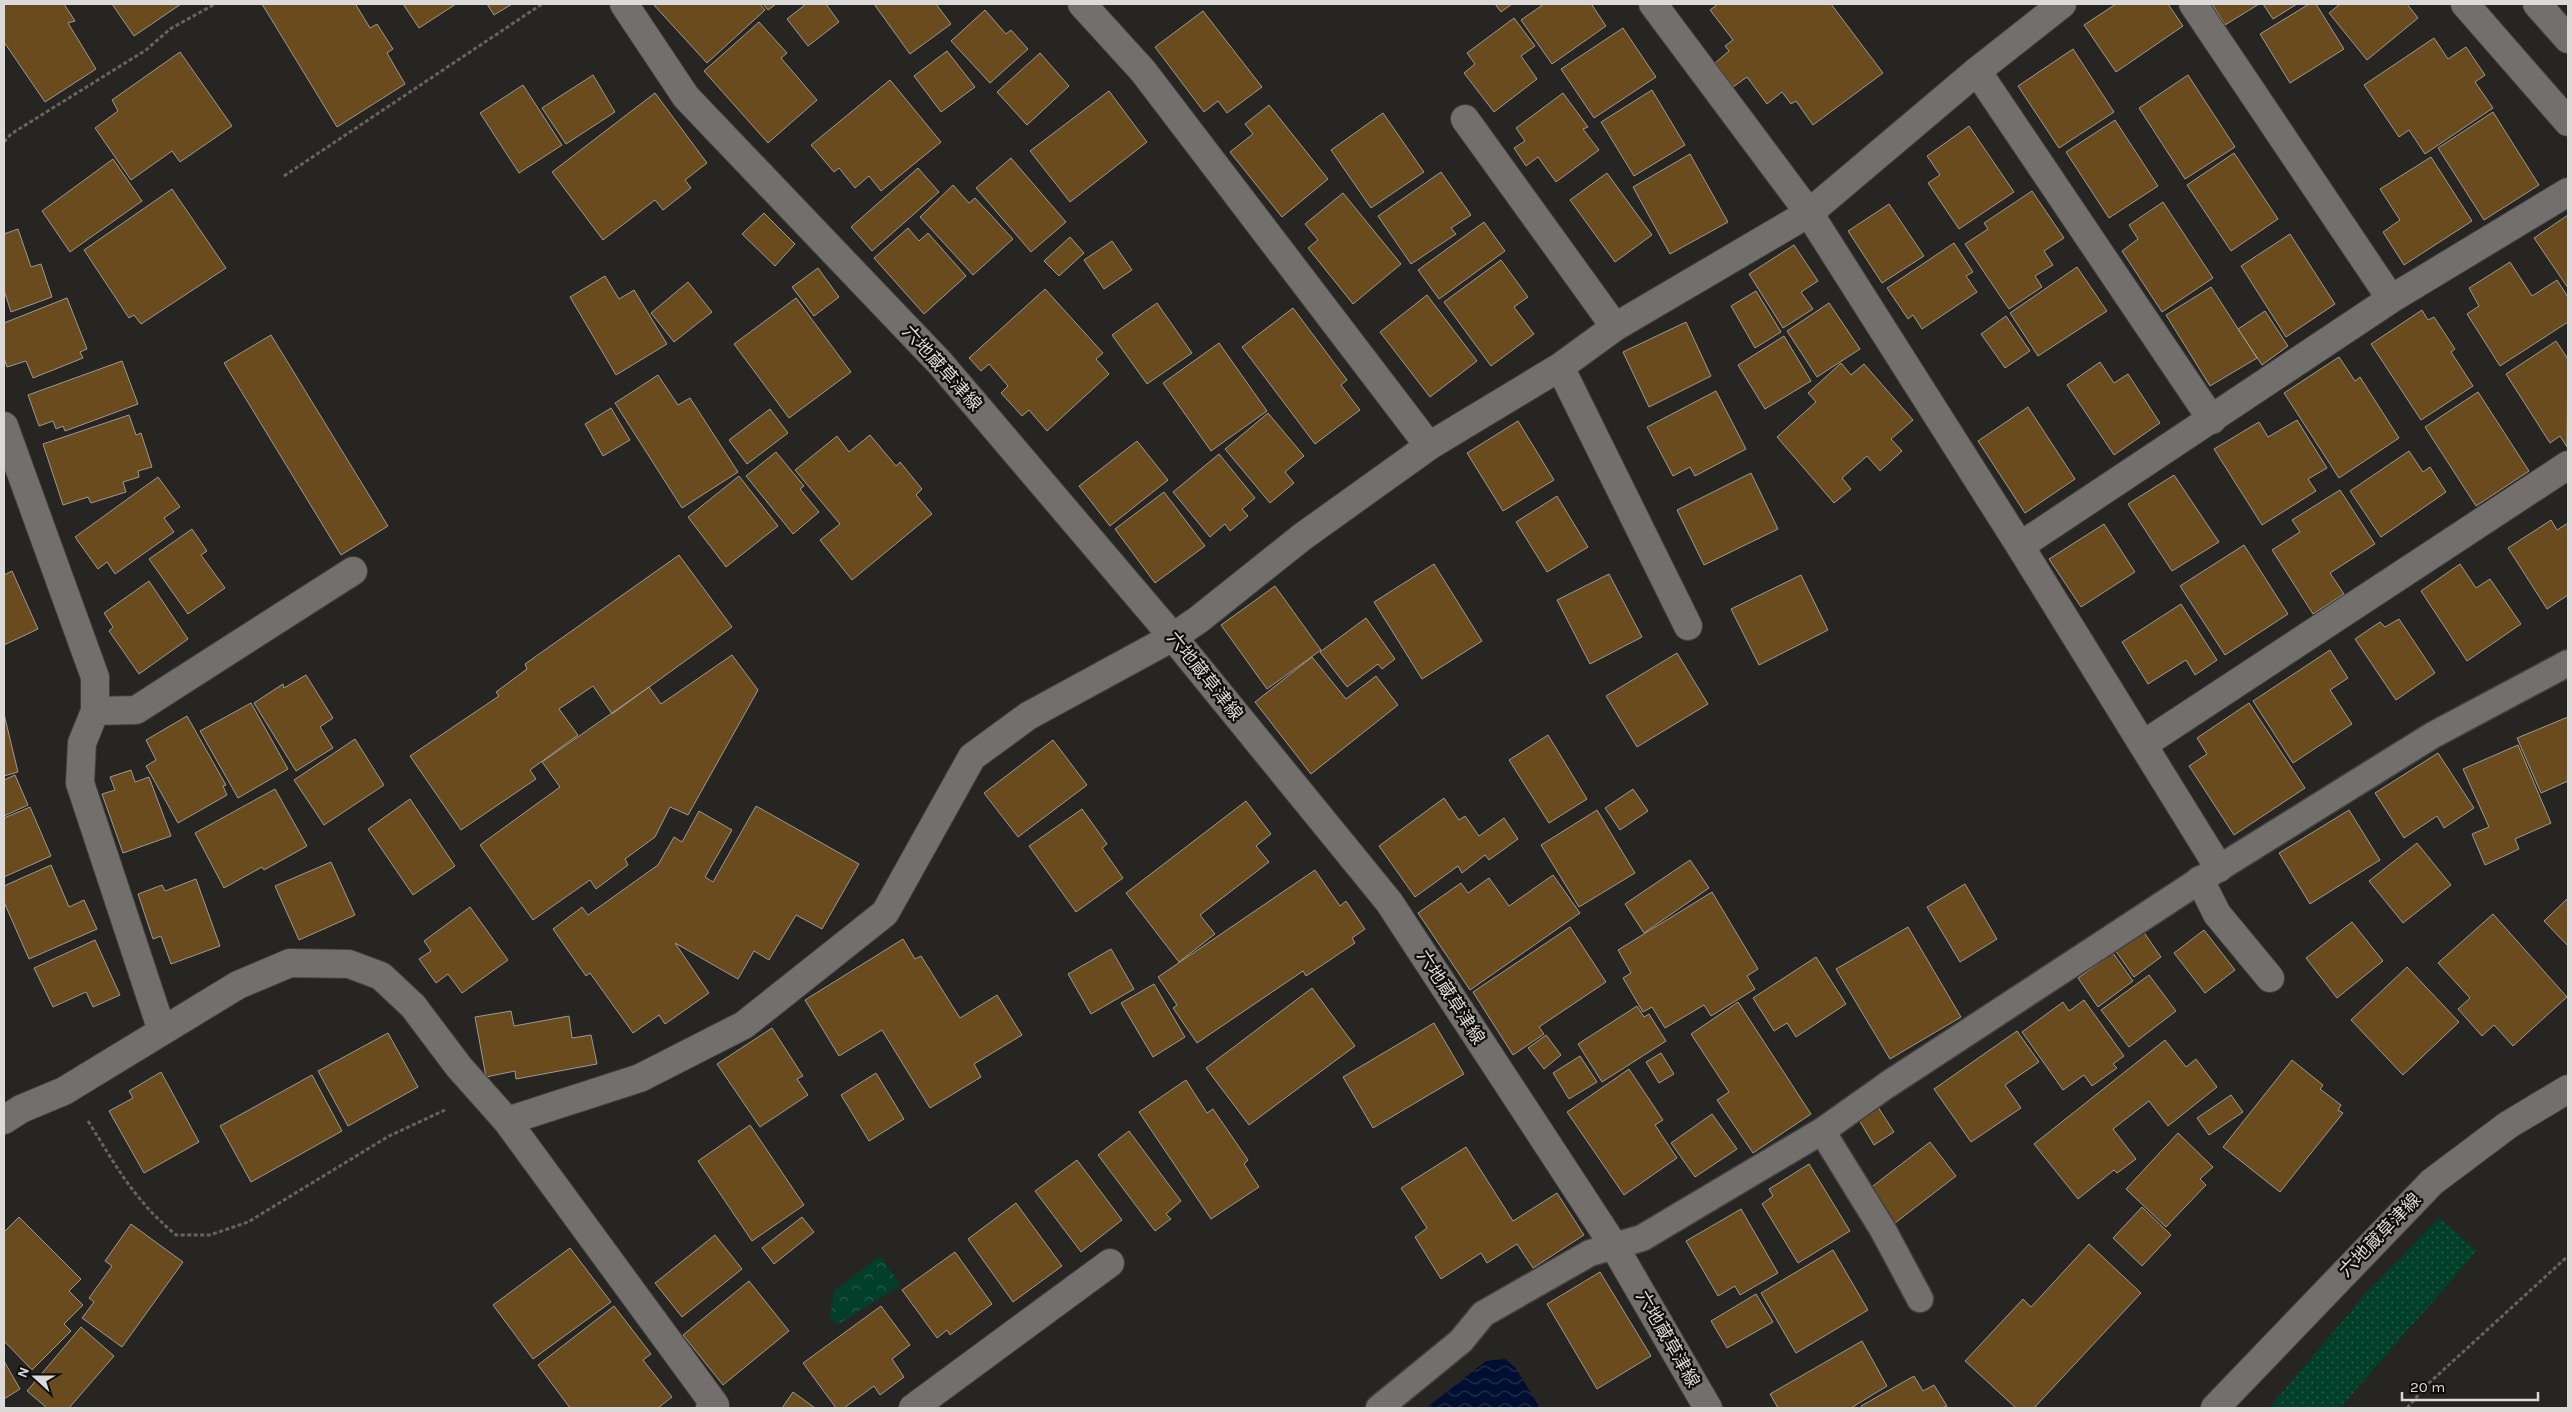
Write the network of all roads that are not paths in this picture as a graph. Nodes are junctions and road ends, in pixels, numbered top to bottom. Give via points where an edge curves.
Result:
1 (624, 4) edge
2 (1082, 4) edge
3 (1653, 4) edge
4 (2062, 4) edge
5 (2193, 4) edge
6 (2465, 4) edge
7 (2537, 4) edge
8 (2568, 39) edge
9 (1977, 71) junction
10 (1465, 119) dead end
11 (2568, 122) edge
12 (2568, 192) edge
13 (1809, 213) junction
14 (2391, 299) junction
15 (1615, 327) junction
16 (1560, 368) junction
17 (2212, 420) junction
18 (4, 426) edge
19 (1429, 446) junction
20 (2568, 465) edge
21 (2020, 546) junction
22 (353, 571) dead end
23 (1688, 626) dead end
24 (1173, 637) junction
25 (2568, 663) edge
26 (95, 710) junction
27 (2144, 744) junction
28 (2210, 874) junction
29 (2270, 978) dead end
30 (162, 1031) junction
31 (2568, 1089) edge
32 (4, 1120) edge
33 (506, 1121) junction
34 (1822, 1131) junction
35 (1614, 1246) junction
36 (1110, 1263) dead end
37 (1920, 1299) dead end
38 (715, 1407) edge
39 (913, 1408) edge
40 (1380, 1408) edge
41 (1708, 1408) edge
42 (2215, 1408) edge

1 - 24 street, 六地蔵草津線 via 686,98 940,363
2 - 19 street via 1143,71
3 - 13 street
4 - 9 street
5 - 14 street
6 - 11 street
7 - 8 street
9 - 13 street
9 - 17 street
10 - 15 street
12 - 14 street
13 - 15 street
13 - 21 street
14 - 17 street
15 - 16 street
16 - 19 street
16 - 23 street
17 - 21 street
18 - 26 street via 95,677
19 - 24 street via 1302,537
20 - 27 street
21 - 27 street
22 - 26 street via 136,710
24 - 33 street via 1028,716 972,756 885,913 744,1025 640,1078
24 - 35 street, 六地蔵草津線 via 1389,902
25 - 28 lane via 2433,735
26 - 30 street via 82,743 80,783
27 - 28 street
28 - 29 street via 2217,914
28 - 34 lane
30 - 32 street via 69,1088
30 - 33 street via 238,985 290,963 349,964 381,976 413,1006 458,1067
31 - 42 street, 六地蔵草津線 via 2508,1125 2432,1182
33 - 38 street
34 - 35 lane via 1642,1238
34 - 37 lane via 1883,1230
35 - 40 lane via 1590,1253 1482,1314 1461,1341
35 - 41 street, 六地蔵草津線
36 - 39 street

